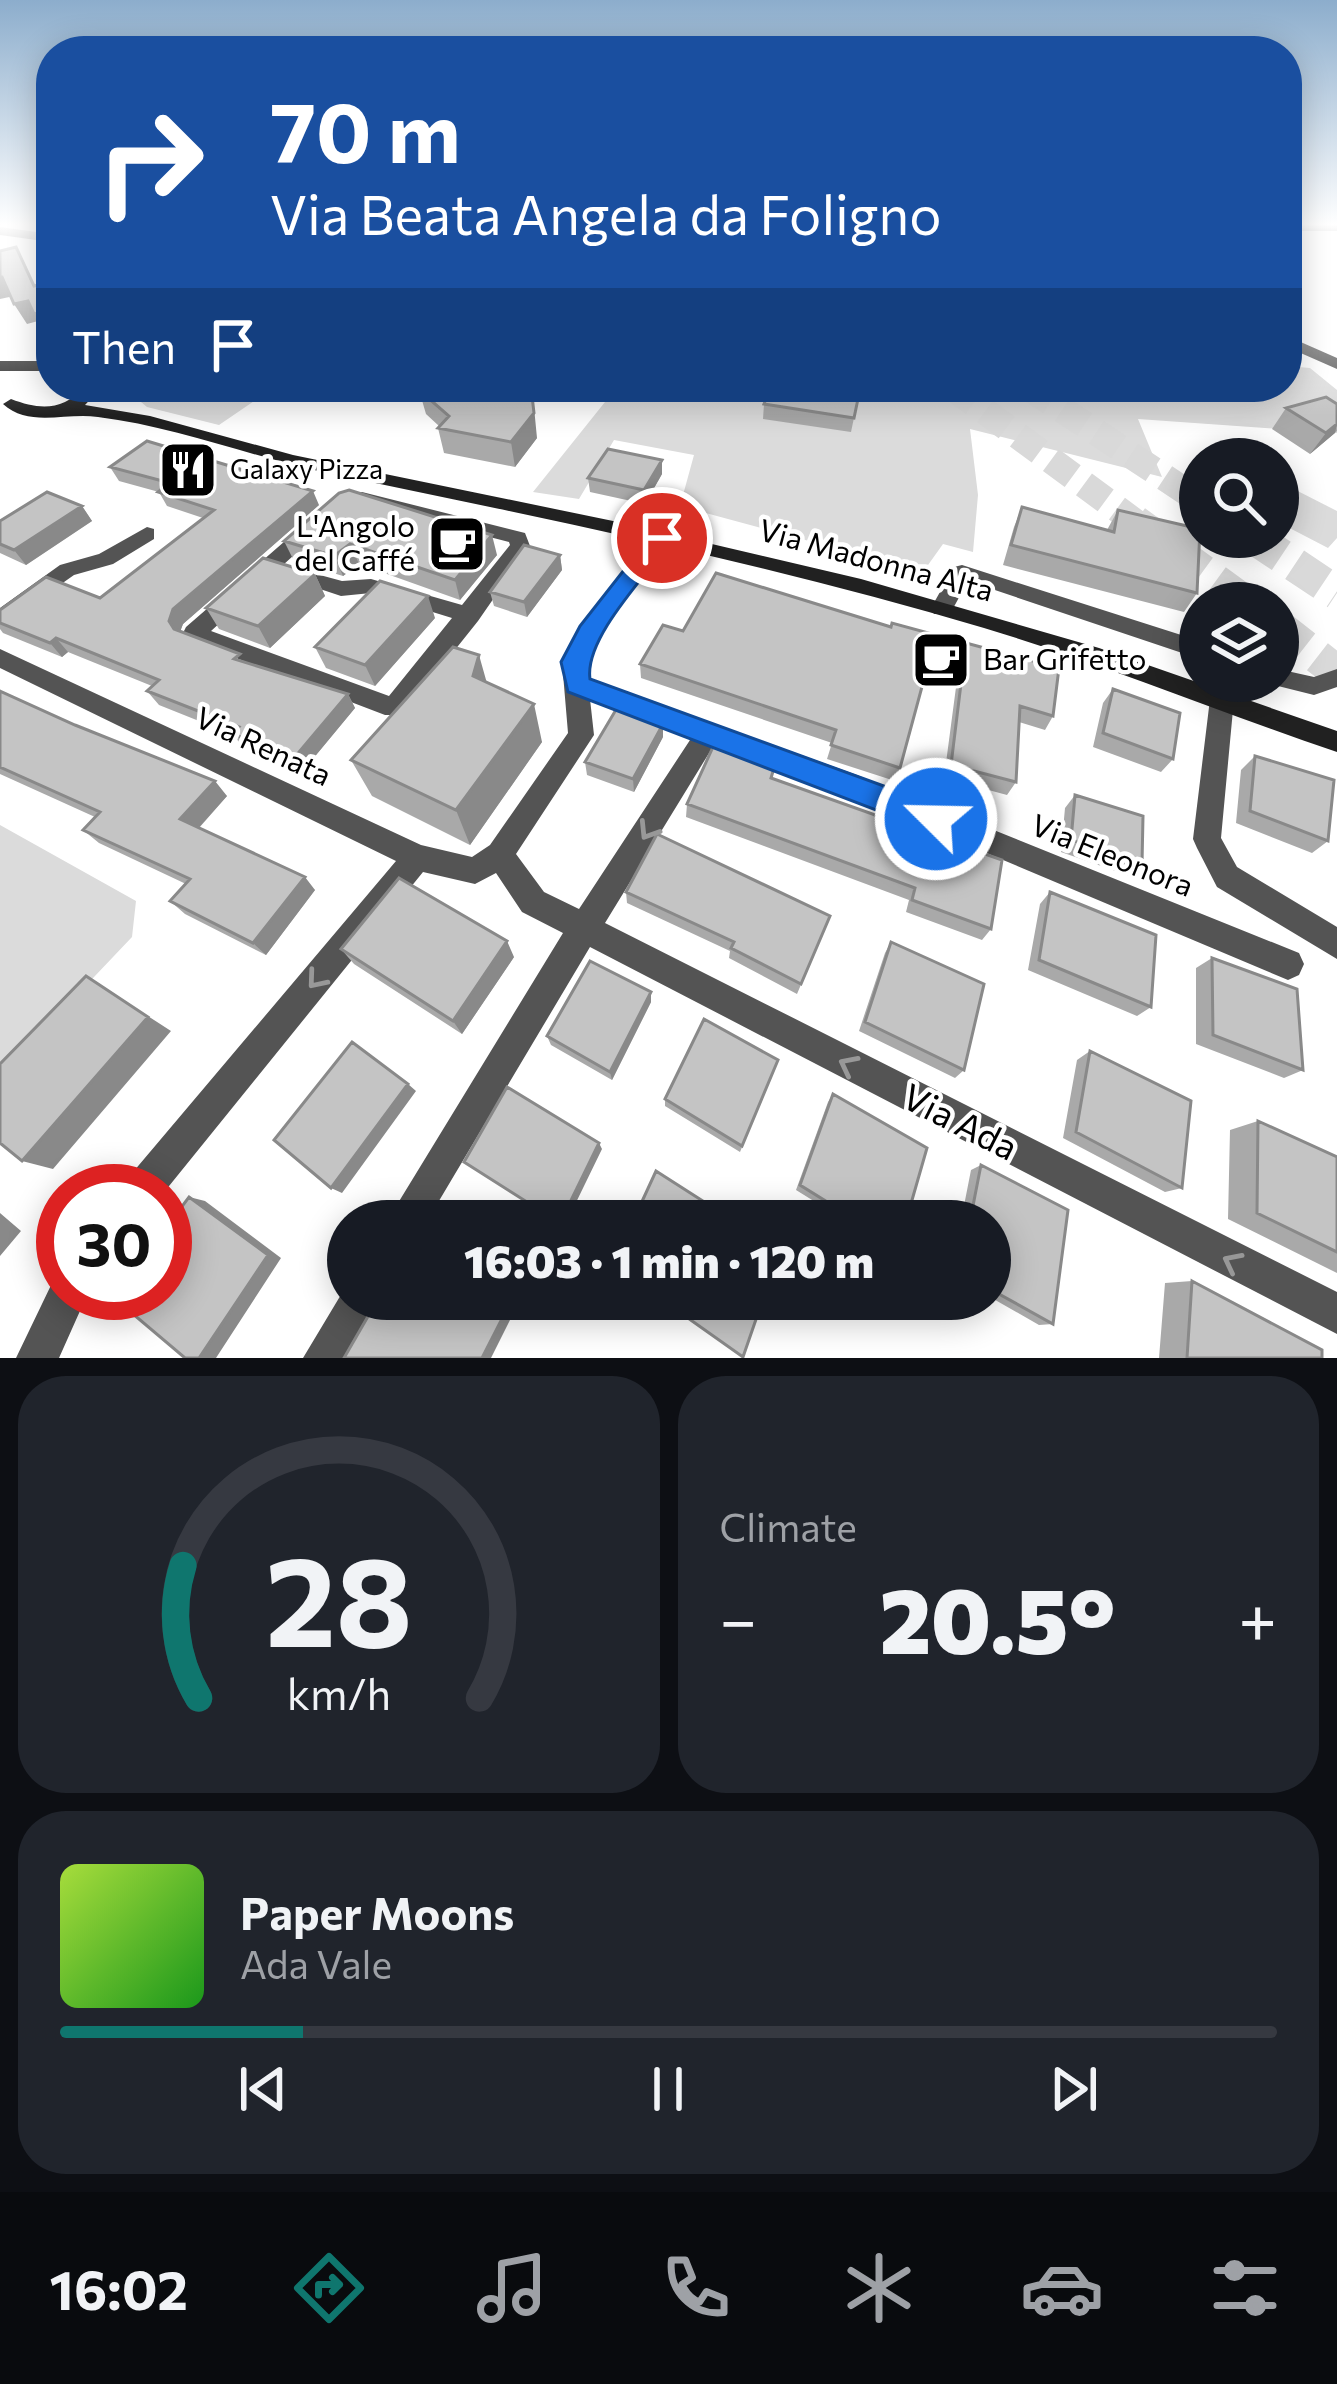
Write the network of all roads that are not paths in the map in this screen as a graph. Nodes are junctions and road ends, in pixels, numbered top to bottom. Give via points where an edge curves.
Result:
1 (1302, 347) edge
2 (1337, 364) edge
3 (36, 367) edge
4 (0, 368) edge
5 (36, 372) edge
6 (78, 402) edge
7 (103, 402) edge
8 (8, 408) edge
9 (64, 409) junction
10 (108, 411) junction
11 (472, 497) junction
12 (448, 520) junction
13 (147, 534) dead end
14 (662, 538) junction
15 (271, 566) junction
16 (942, 608) junction
17 (470, 615) junction
18 (0, 619) edge
19 (1179, 643) edge
20 (0, 658) edge
21 (1337, 678) edge
22 (1179, 683) edge
23 (1299, 683) edge
24 (578, 685) junction
25 (1222, 702) edge
26 (1232, 702) edge
27 (710, 732) junction
28 (1337, 742) edge
29 (500, 854) junction
30 (417, 857) junction
31 (584, 928) junction
32 (1337, 944) edge
33 (1288, 964) dead end
34 (163, 1164) edge
35 (419, 1200) edge
36 (1337, 1314) edge
37 (55, 1320) edge
38 (347, 1320) edge
39 (37, 1358) edge
40 (324, 1358) edge

1 - 2 street
3 - 4 street
4 - 8 street
5 - 8 street
6 - 9 street, Via Madonna Alta
7 - 10 street, Via Madonna Alta
8 - 9 street, Via Madonna Alta
9 - 10 street, Via Madonna Alta
10 - 11 street, Via Madonna Alta via 293,461
11 - 12 street
11 - 14 street, Via Madonna Alta
12 - 15 street via 362,498 338,505
12 - 17 street via 518,538 520,546
13 - 18 street via 106,560 68,570
14 - 16 street, Via Madonna Alta
14 - 24 street via 590,633 574,662
15 - 17 street
15 - 17 street via 194,633 394,708
16 - 19 street via 962,572
16 - 22 street, Via Madonna Alta
20 - 30 street, Via Renata
21 - 23 street
24 - 27 street, Via Eleonora
24 - 29 street via 581,735
25 - 32 street via 1208,839 1227,877
26 - 28 street, Via Madonna Alta
27 -> 31 street
27 - 33 street, Via Eleonora
29 - 30 street, Via Renata via 475,871
29 - 31 street, Via Ada via 533,902
30 -> 34 street
31 - 35 street
36 -> 31 street, Via Ada
37 - 39 street
38 - 40 street

